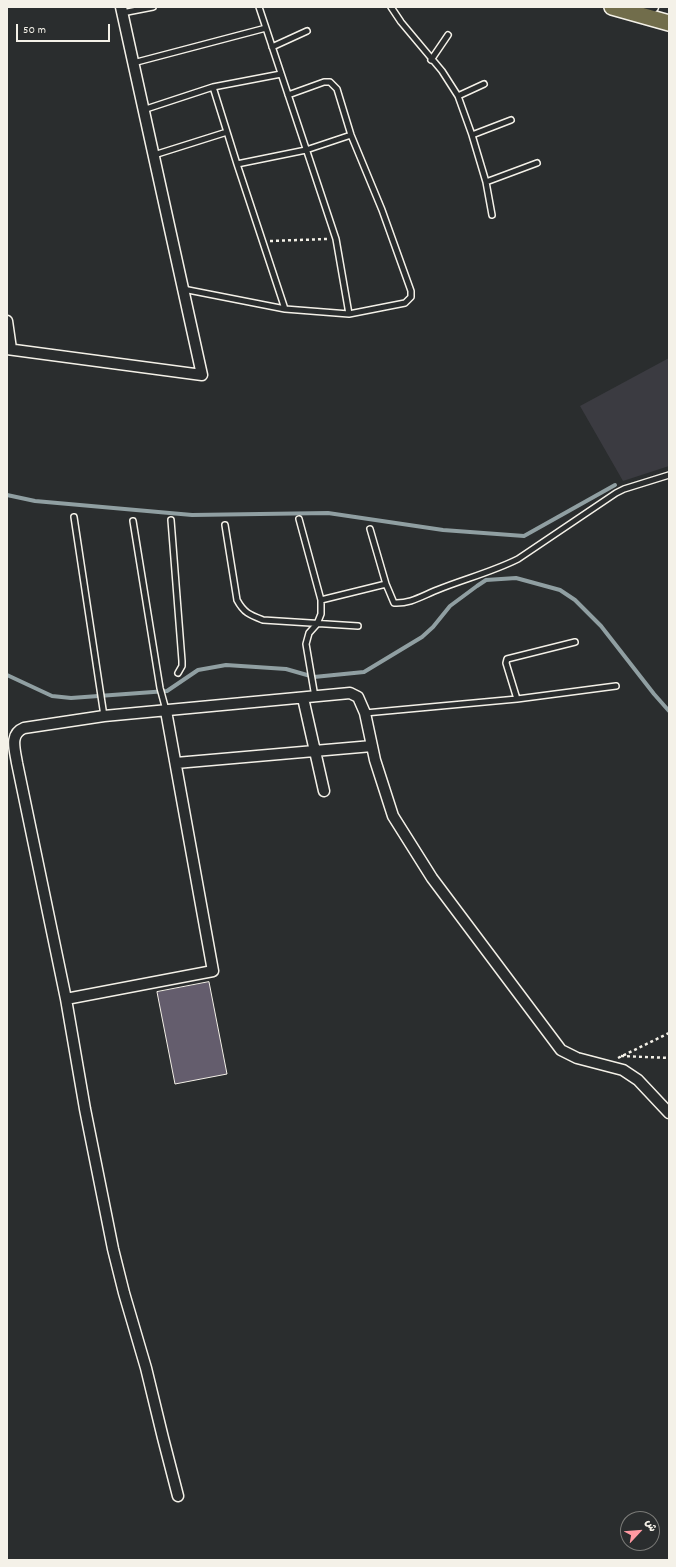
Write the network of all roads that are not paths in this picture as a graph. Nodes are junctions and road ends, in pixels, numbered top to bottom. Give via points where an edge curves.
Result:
1 (153, 7) edge
2 (259, 7) edge
3 (391, 7) edge
4 (612, 7) edge
5 (121, 10) edge
6 (647, 11) edge
7 (669, 22) edge
8 (266, 28) junction
9 (307, 31) dead end
10 (448, 35) dead end
11 (272, 47) junction
12 (432, 60) junction
13 (133, 63) junction
14 (281, 74) junction
15 (484, 84) dead end
16 (213, 87) junction
17 (288, 95) junction
18 (458, 96) junction
19 (143, 110) junction
20 (512, 120) dead end
21 (227, 132) junction
22 (351, 135) junction
23 (472, 135) junction
24 (306, 150) junction
25 (153, 155) junction
26 (537, 163) dead end
27 (237, 164) junction
28 (486, 182) junction
29 (492, 215) dead end
30 (183, 289) junction
31 (285, 309) junction
32 (349, 314) junction
33 (7, 321) edge
34 (9, 349) edge
35 (669, 474) edge
36 (74, 517) dead end
37 (299, 519) dead end
38 (133, 520) dead end
39 (170, 520) dead end
40 (225, 525) dead end
41 (370, 529) dead end
42 (386, 584) junction
43 (321, 600) junction
44 (317, 624) junction
45 (358, 626) dead end
46 (575, 642) dead end
47 (178, 673) dead end
48 (616, 686) dead end
49 (315, 697) junction
50 (303, 698) junction
51 (517, 700) junction
52 (166, 711) junction
53 (364, 713) junction
54 (104, 716) junction
55 (372, 746) junction
56 (315, 751) junction
57 (176, 763) junction
58 (324, 791) dead end
59 (66, 999) junction
60 (669, 1113) edge
61 (178, 1496) dead end

1 - 5 lane
2 - 8 lane
3 - 12 lane
4 - 6 main road
5 - 13 street
6 - 7 main road
8 - 11 lane
8 - 13 lane
9 - 11 lane
10 - 12 lane
11 - 14 lane
12 - 18 lane
13 - 19 street
14 - 16 lane
14 - 17 lane
15 - 18 lane
16 - 19 lane
16 - 21 lane
17 - 22 lane via 324,82 334,84
17 - 24 lane
18 - 23 lane
19 - 25 street
20 - 23 lane
21 - 25 lane
21 - 27 lane
22 - 24 lane
22 - 32 lane via 382,210 411,297 405,303
23 - 28 lane
24 - 27 lane
24 - 32 lane via 336,239
25 - 30 street
26 - 28 lane
27 - 31 lane
28 - 29 lane
30 - 31 lane
30 - 34 street via 202,375
31 - 32 lane
33 - 34 street
35 - 42 lane via 616,493 518,559 477,577 402,603 394,602
36 - 54 lane
37 - 43 lane
38 - 52 lane
39 - 47 lane via 182,661
40 - 44 lane via 237,600 242,609 263,620
41 - 42 lane
42 - 43 lane
43 - 44 lane via 321,614
44 - 45 lane
44 - 49 lane via 309,633 306,644
46 - 51 lane via 507,659
48 - 51 lane
49 - 50 street
49 - 53 street via 350,693 358,697
50 - 52 street
50 - 56 street
51 - 53 lane
52 - 54 street
52 - 57 street
53 - 55 street
54 - 59 street via 24,728 16,733 14,739
55 - 56 street
55 - 60 street via 393,816 432,878 561,1050 577,1058 623,1070 638,1080
56 - 57 street
56 - 58 street
57 - 59 street via 213,971
59 - 61 street via 113,1249 152,1389

